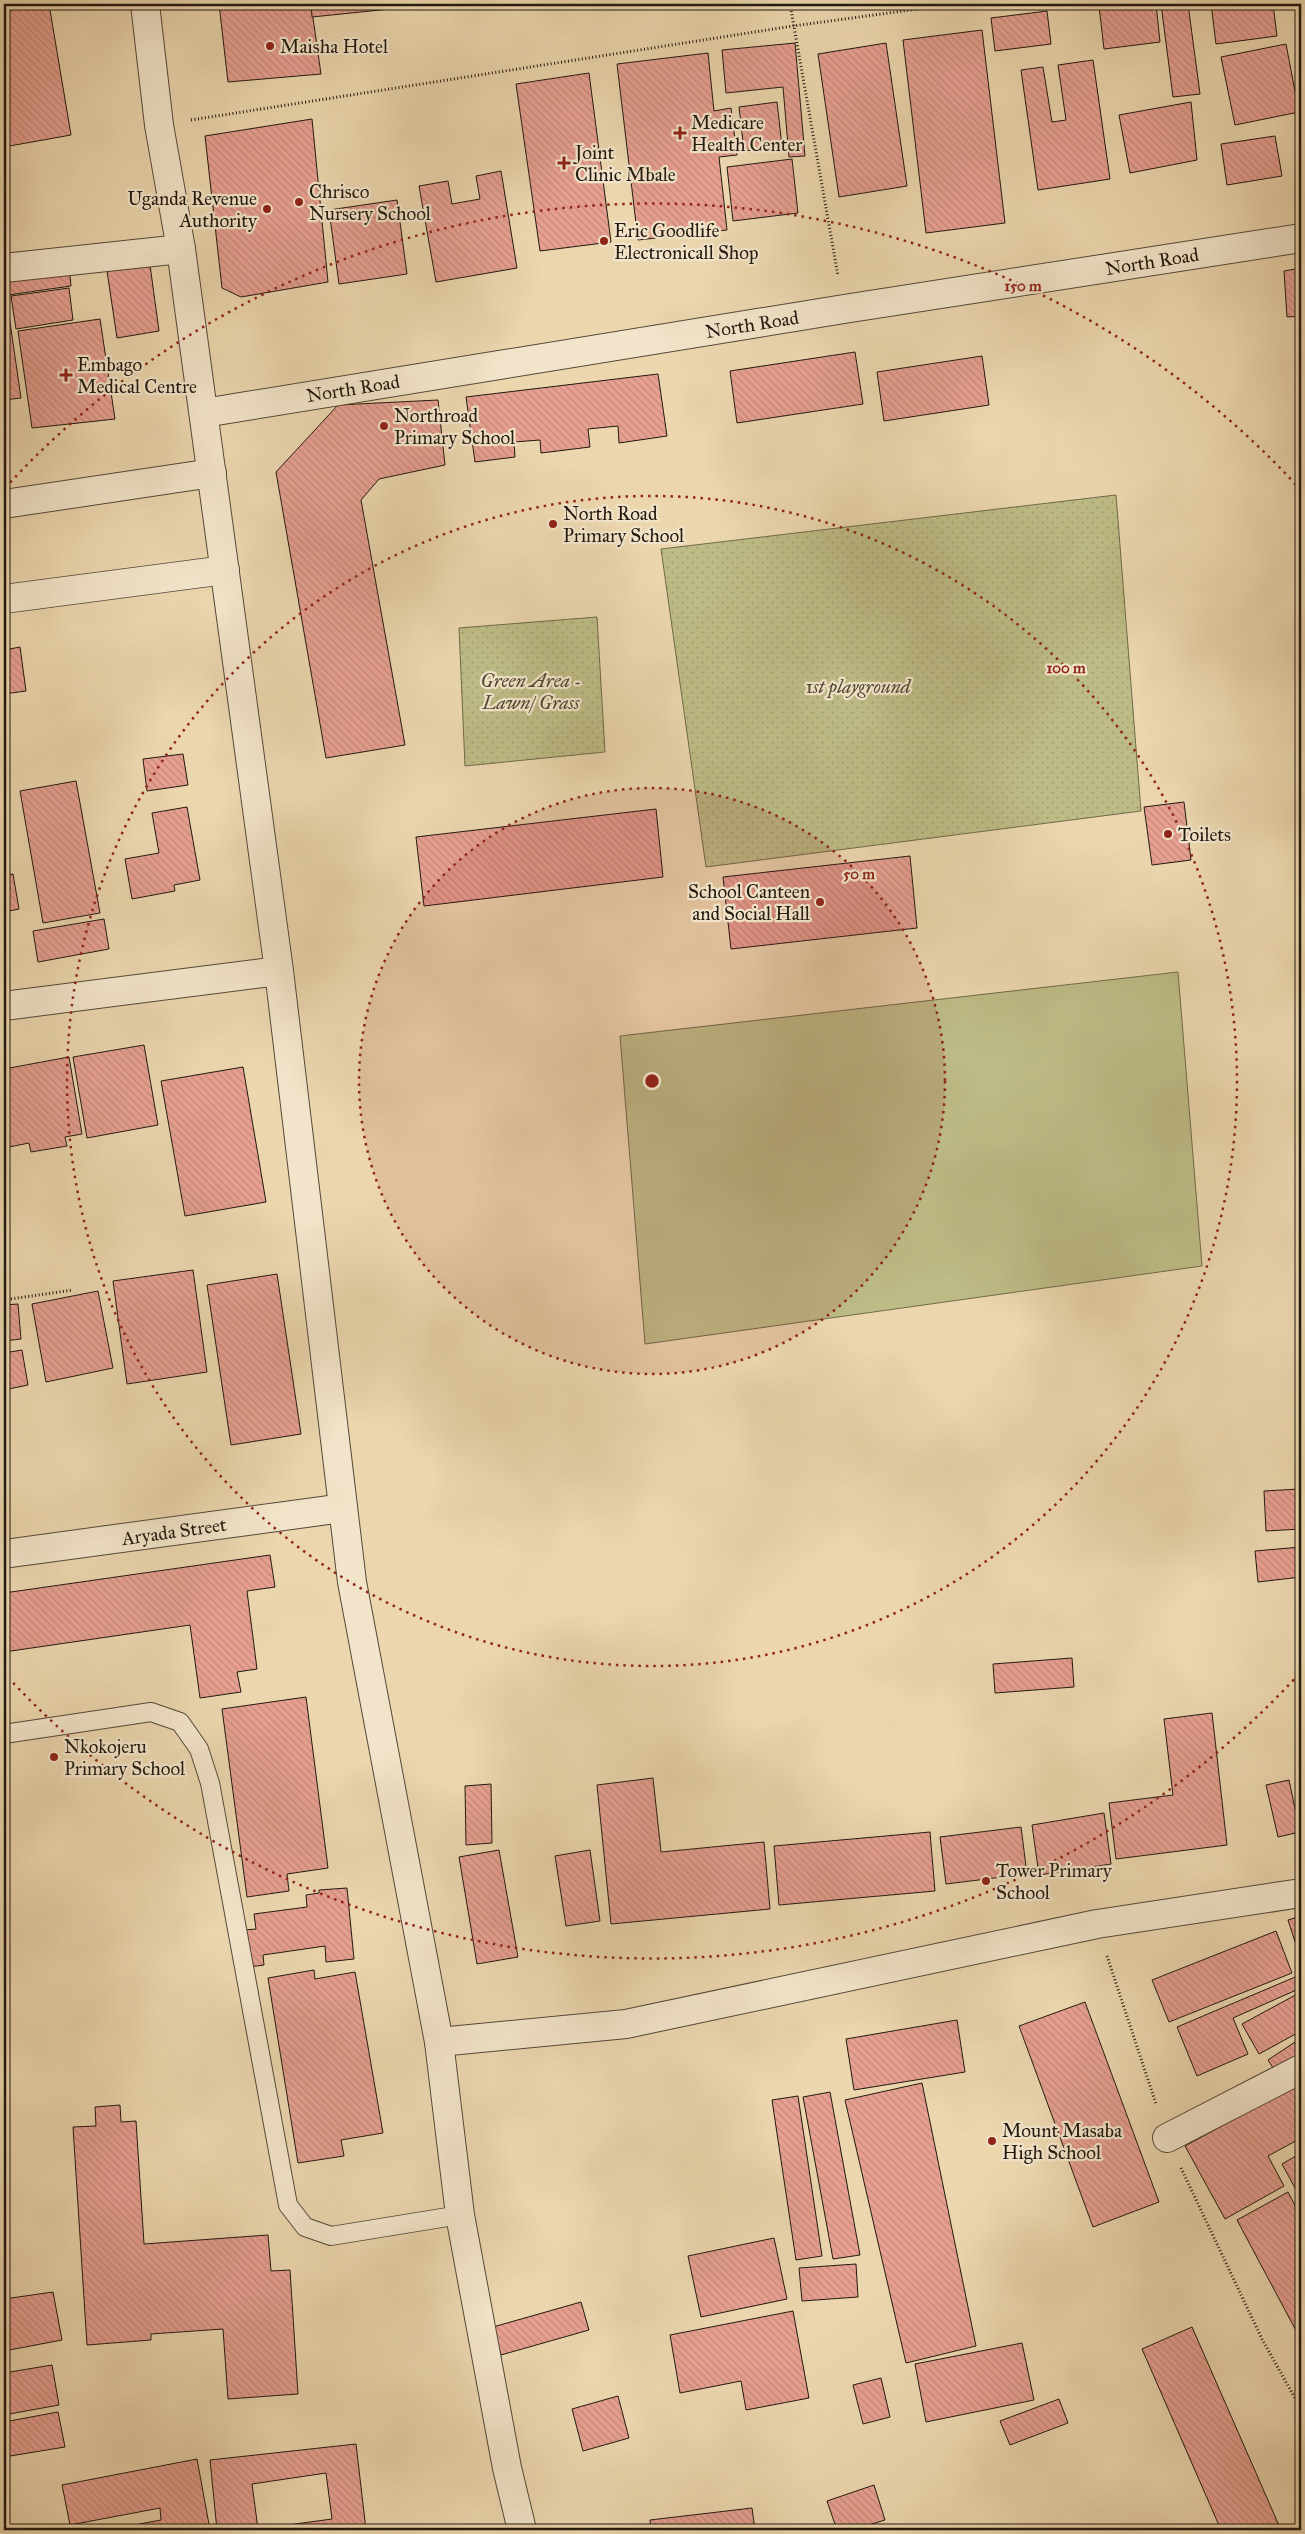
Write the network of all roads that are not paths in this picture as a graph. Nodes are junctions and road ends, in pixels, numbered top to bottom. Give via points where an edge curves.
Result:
1 (145, 4) edge
2 (1301, 238) edge
3 (181, 248) junction
4 (4, 268) edge
5 (204, 412) junction
6 (212, 473) junction
7 (4, 504) edge
8 (225, 570) junction
9 (4, 599) edge
10 (279, 971) junction
11 (4, 1006) edge
12 (343, 1508) junction
13 (4, 1554) edge
14 (4, 1734) edge
15 (1301, 1893) edge
16 (439, 2042) junction
17 (1301, 2069) edge
18 (1167, 2138) road end
19 (460, 2215) junction
20 (522, 2530) edge

1 - 3 street via 159,125
2 - 5 street, North Road
3 - 4 street
3 - 5 street
5 - 6 street
6 - 7 street
6 - 8 street
8 - 9 street
8 - 10 street
10 - 11 street
10 - 12 street
12 - 13 street, Aryada Street
12 - 16 street via 352,1582
14 - 19 lane via 151,1712 180,1722 199,1749 210,1783 288,2206 305,2227 331,2236
15 - 16 street via 1097,1924 626,2024
16 - 19 street
17 - 18 street
19 - 20 street via 507,2468

